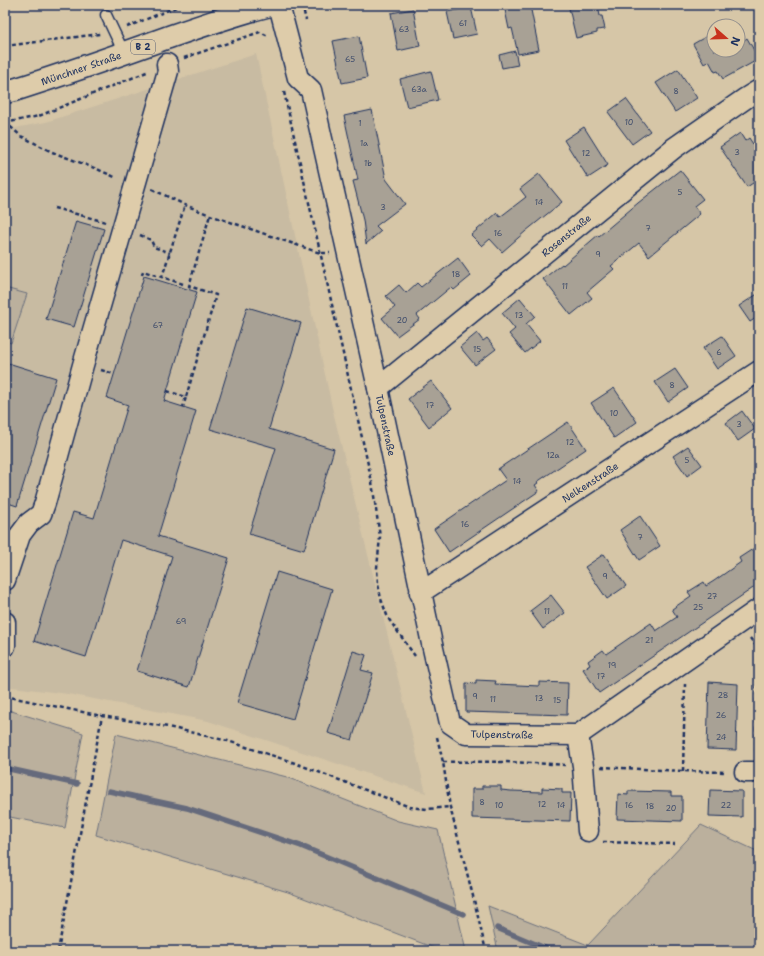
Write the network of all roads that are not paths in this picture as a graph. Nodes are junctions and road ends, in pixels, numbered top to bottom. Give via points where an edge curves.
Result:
1 (226, 5) edge
2 (270, 5) edge
3 (279, 5) edge
4 (106, 15) dead end
5 (212, 22) junction
6 (124, 53) junction
7 (167, 64) dead end
8 (759, 90) edge
9 (5, 92) edge
10 (759, 371) edge
11 (378, 388) junction
12 (5, 580) edge
13 (420, 593) junction
14 (759, 609) edge
15 (5, 622) edge
16 (5, 646) edge
17 (578, 735) junction
18 (588, 831) road end

1 - 5 main road
2 - 5 main road, Münchner Straße / B 2
3 - 11 street, Tulpenstraße via 298,78 312,90
4 - 6 lane
5 - 6 main road, Münchner Straße / B 2
6 - 9 main road, Münchner Straße / B 2
7 - 12 street via 168,71 45,503 41,514 29,523 20,535
8 - 11 street, Rosenstraße via 674,148
10 - 13 street, Nelkenstraße
11 - 13 street, Tulpenstraße
13 - 17 street, Tulpenstraße via 450,723 466,734
14 - 17 street
15 - 16 street
17 - 18 street

